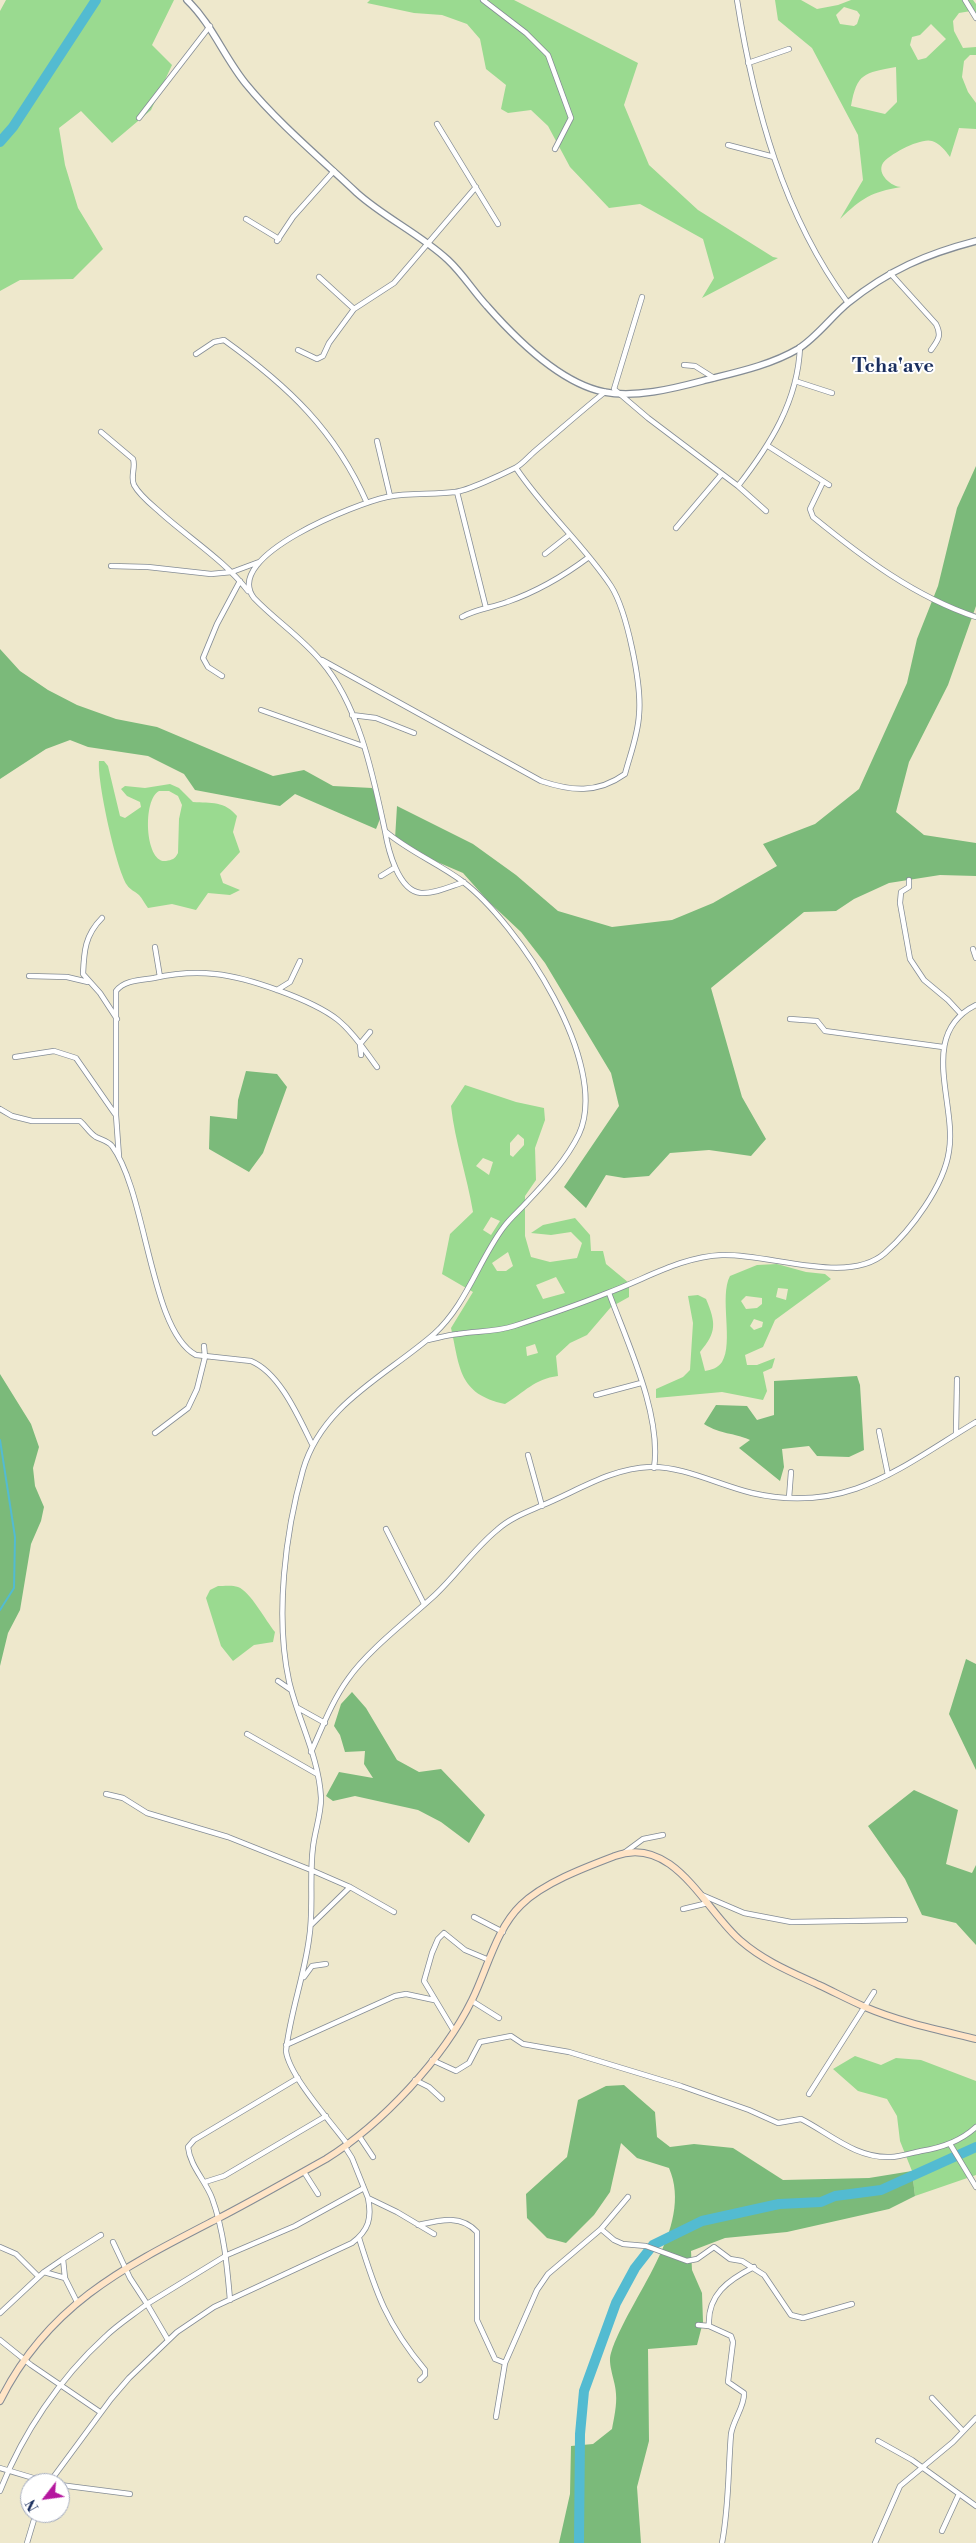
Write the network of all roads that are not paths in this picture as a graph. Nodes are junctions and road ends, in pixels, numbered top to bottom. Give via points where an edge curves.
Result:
1 (187, 0) edge
2 (483, 0) edge
3 (737, 0) edge
4 (965, 0) edge
5 (976, 18) edge
6 (210, 26) junction
7 (790, 49) dead end
8 (748, 63) junction
9 (139, 118) dead end
10 (437, 124) dead end
11 (728, 146) dead end
12 (554, 149) dead end
13 (774, 157) junction
14 (334, 171) junction
15 (476, 187) junction
16 (246, 219) dead end
17 (498, 224) dead end
18 (976, 241) edge
19 (429, 244) junction
20 (890, 273) junction
21 (319, 277) dead end
22 (642, 297) dead end
23 (848, 303) junction
24 (354, 309) junction
25 (800, 347) junction
26 (298, 350) dead end
27 (931, 350) dead end
28 (196, 354) dead end
29 (684, 365) dead end
30 (714, 378) junction
31 (795, 381) junction
32 (605, 392) junction
33 (616, 392) junction
34 (832, 393) dead end
35 (101, 432) dead end
36 (377, 441) dead end
37 (768, 446) junction
38 (516, 468) junction
39 (721, 475) junction
40 (823, 482) junction
41 (828, 485) dead end
42 (738, 486) junction
43 (456, 492) junction
44 (390, 496) junction
45 (367, 503) junction
46 (766, 512) dead end
47 (676, 528) dead end
48 (569, 535) junction
49 (545, 554) dead end
50 (589, 556) junction
51 (259, 562) junction
52 (111, 566) dead end
53 (232, 572) junction
54 (240, 580) junction
55 (248, 591) junction
56 (486, 608) junction
57 (462, 617) dead end
58 (976, 617) edge
59 (320, 660) junction
60 (222, 676) dead end
61 (262, 710) dead end
62 (352, 715) junction
63 (414, 733) dead end
64 (362, 746) junction
65 (384, 831) junction
66 (394, 868) junction
67 (381, 876) dead end
68 (909, 880) dead end
69 (464, 882) junction
70 (102, 918) dead end
71 (155, 947) dead end
72 (973, 949) dead end
73 (976, 958) edge
74 (300, 961) dead end
75 (29, 976) dead end
76 (160, 976) junction
77 (89, 982) junction
78 (277, 990) junction
79 (976, 1005) edge
80 (961, 1014) junction
81 (790, 1019) dead end
82 (117, 1020) junction
83 (370, 1032) dead end
84 (360, 1044) junction
85 (943, 1048) junction
86 (361, 1055) dead end
87 (15, 1057) dead end
88 (377, 1067) dead end
89 (0, 1109) edge
90 (116, 1115) junction
91 (120, 1161) junction
92 (609, 1293) junction
93 (426, 1341) junction
94 (204, 1346) dead end
95 (205, 1357) junction
96 (957, 1379) dead end
97 (641, 1383) junction
98 (596, 1395) dead end
99 (976, 1422) edge
100 (879, 1431) dead end
101 (155, 1433) dead end
102 (956, 1434) junction
103 (312, 1444) junction
104 (528, 1455) dead end
105 (654, 1468) junction
106 (791, 1472) dead end
107 (888, 1476) junction
108 (789, 1498) junction
109 (542, 1506) junction
110 (386, 1529) dead end
111 (424, 1604) junction
112 (278, 1681) dead end
113 (291, 1690) junction
114 (298, 1708) junction
115 (325, 1723) junction
116 (247, 1734) dead end
117 (311, 1753) junction
118 (317, 1774) junction
119 (106, 1794) dead end
120 (663, 1835) dead end
121 (624, 1853) junction
122 (311, 1870) junction
123 (350, 1887) junction
124 (702, 1895) junction
125 (708, 1903) junction
126 (684, 1909) dead end
127 (394, 1912) dead end
128 (474, 1917) dead end
129 (905, 1920) dead end
130 (311, 1925) junction
131 (503, 1932) junction
132 (490, 1960) junction
133 (326, 1964) dead end
134 (301, 1980) junction
135 (874, 1992) dead end
136 (434, 2000) junction
137 (472, 2001) junction
138 (864, 2007) junction
139 (500, 2018) dead end
140 (454, 2031) junction
141 (976, 2039) edge
142 (286, 2046) junction
143 (432, 2060) junction
144 (298, 2078) junction
145 (415, 2080) junction
146 (809, 2094) dead end
147 (442, 2099) dead end
148 (326, 2116) junction
149 (976, 2127) edge
150 (359, 2136) junction
151 (950, 2144) junction
152 (346, 2146) junction
153 (373, 2157) dead end
154 (304, 2172) junction
155 (204, 2182) junction
156 (976, 2187) edge
157 (364, 2188) junction
158 (318, 2194) dead end
159 (628, 2197) dead end
160 (368, 2198) junction
161 (218, 2219) junction
162 (418, 2225) junction
163 (601, 2229) junction
164 (434, 2234) dead end
165 (101, 2235) dead end
166 (359, 2238) junction
167 (113, 2242) dead end
168 (0, 2247) edge
169 (227, 2255) junction
170 (63, 2259) junction
171 (125, 2267) junction
172 (754, 2267) junction
173 (44, 2272) junction
174 (38, 2276) junction
175 (65, 2278) junction
176 (230, 2300) junction
177 (77, 2302) junction
178 (146, 2304) junction
179 (852, 2304) dead end
180 (0, 2313) edge
181 (698, 2325) dead end
182 (709, 2326) junction
183 (168, 2340) junction
184 (1, 2342) edge
185 (22, 2360) junction
186 (505, 2363) junction
187 (420, 2380) dead end
188 (62, 2386) junction
189 (932, 2398) dead end
190 (0, 2400) edge
191 (100, 2412) junction
192 (496, 2417) dead end
193 (976, 2418) edge
194 (963, 2431) junction
195 (878, 2442) dead end
196 (922, 2467) junction
197 (0, 2468) edge
198 (9, 2471) junction
199 (57, 2473) edge
200 (20, 2474) edge
201 (70, 2486) edge
202 (0, 2491) edge
203 (130, 2494) dead end
204 (959, 2494) junction
205 (976, 2506) edge
206 (33, 2523) edge
207 (942, 2531) dead end
208 (26, 2543) edge
209 (722, 2543) edge
210 (876, 2543) edge

1 - 6 street
2 - 12 street via 526,33 548,55 571,118
3 - 8 street
4 - 5 street
6 - 9 street
6 - 14 street via 223,52 248,86
7 - 8 street
8 - 13 street
10 - 15 street
11 - 13 street
13 - 23 street via 802,232
14 - 16 street via 293,217 278,240
14 - 19 street via 375,209
15 - 17 street
15 - 19 street
18 - 20 street via 920,258
19 - 24 street via 394,282
19 - 32 street via 468,281 486,306 531,351 567,376
20 - 23 street
20 - 27 street via 936,324 940,337
21 - 24 street
22 - 33 street via 614,385
23 - 25 street
24 - 26 street via 320,358
25 - 30 street via 775,360
25 - 31 street
28 - 45 street via 214,342 224,340 283,385 331,437
29 - 30 street via 695,366
30 - 33 street via 662,390
31 - 34 street
31 - 37 street
32 - 33 street
32 - 38 street
33 - 39 street
35 - 53 street via 134,458 133,483 140,494
36 - 44 street
37 - 40 street
37 - 42 street
38 - 43 street
38 - 48 street
39 - 42 street
39 - 47 street
40 - 41 street
40 - 58 street via 810,509 813,517 888,574 938,603
42 - 46 street
43 - 44 street
43 - 56 street
44 - 45 street
45 - 51 street via 318,523
48 - 49 street
48 - 50 street
50 - 56 street via 539,588
50 - 59 street via 619,603 638,685 640,714 624,774 602,784 583,790 566,790 541,781
51 - 53 street
51 - 55 street via 252,571
52 - 53 street via 211,574
53 - 54 street
54 - 55 street
54 - 60 street via 203,658 208,667
55 - 59 street
56 - 57 street
59 - 62 street via 339,685
61 - 64 street
62 - 63 street via 376,718
62 - 64 street
64 - 65 street via 376,787
65 - 66 street
65 - 69 street
66 - 67 street
66 - 69 street via 419,893
68 - 80 street via 909,886 901,892 900,903 910,959 924,980
69 - 93 street via 512,934 553,994 581,1069 586,1114 571,1148 506,1224 489,1248 459,1306
70 - 77 street via 84,945 83,974
71 - 76 street
72 - 73 street
74 - 78 street via 290,982
75 - 77 street via 67,976
76 - 78 street via 215,974
76 - 82 street via 120,986 116,991
77 - 82 street
78 - 84 street via 338,1020
79 - 80 street
80 - 85 street
81 - 85 street via 817,1021 825,1031
82 - 90 street
83 - 84 street
84 - 86 street
84 - 88 street
85 - 92 street via 950,1136 947,1162 918,1215 885,1252 863,1265 832,1267 735,1255 700,1258 655,1272
87 - 90 street via 54,1051 76,1058
89 - 91 street via 32,1121 80,1121 112,1147
90 - 91 street
91 - 95 street via 133,1190 158,1290 174,1329 188,1351
92 - 93 street via 514,1326
92 - 97 street
93 - 103 street via 347,1402
94 - 95 street
95 - 101 street via 197,1389 188,1408
95 - 103 street via 260,1364 289,1400
96 - 102 street
97 - 98 street
97 - 105 street via 656,1448
99 - 102 street
100 - 107 street
102 - 107 street
103 - 113 street via 298,1492 281,1593
104 - 109 street
105 - 108 street via 676,1470 765,1496
105 - 109 street via 616,1474
106 - 108 street
107 - 108 street via 857,1490
109 - 111 street via 499,1528
110 - 111 street
111 - 115 street via 349,1678
112 - 113 street
113 - 114 street
114 - 115 street
114 - 117 street
115 - 117 street
116 - 118 street
117 - 118 street
118 - 122 street via 320,1807
119 - 122 street via 123,1798 147,1813 228,1837
120 - 121 street via 643,1839
121 - 124 main road via 651,1856 666,1863 683,1874
121 - 131 main road via 535,1894 520,1905
122 - 123 street
122 - 130 street
123 - 127 street
123 - 130 street
124 - 125 main road
124 - 129 street via 744,1913 790,1922
125 - 126 street
125 - 138 main road via 721,1922 758,1955
128 - 131 street
130 - 134 street
131 - 132 main road
132 - 136 street via 465,1950 444,1933 438,1939 424,1978
132 - 137 main road
133 - 134 street via 312,1966
134 - 142 street
135 - 138 street
136 - 140 street
136 - 142 street via 406,1994 395,1996
137 - 139 street
137 - 140 main road
138 - 141 main road
138 - 146 street
140 - 143 main road
142 - 144 street via 289,2063
143 - 145 main road
143 - 151 street via 456,2070 470,2063 480,2042 511,2036 523,2044 569,2052 681,2086 778,2123 800,2119 832,2140 878,2157 892,2158
144 - 148 street
144 - 155 street via 190,2143 189,2160
145 - 147 street
145 - 150 main road
148 - 152 street
148 - 155 street via 224,2176
149 - 151 street
150 - 152 main road
150 - 153 street
151 - 156 street
152 - 154 main road
152 - 157 street
154 - 158 street
154 - 161 main road
155 - 161 street
157 - 160 street
157 - 169 street via 294,2226
159 - 163 street
160 - 162 street
160 - 166 street via 370,2219
161 - 169 street
161 - 171 main road
162 - 164 street
162 - 186 street via 451,2219 463,2221 477,2232 477,2320 495,2358
163 - 172 street via 623,2244 646,2246 686,2261 697,2259 714,2247 730,2259
163 - 186 street via 548,2274 537,2290
165 - 170 street
166 - 176 street
166 - 187 street via 386,2316 425,2370
167 - 171 street
168 - 174 street via 16,2254
169 - 176 street
169 - 178 street
170 - 173 street
170 - 175 street
171 - 177 main road
171 - 178 street
172 - 179 street via 764,2275 791,2315 803,2318
172 - 182 street via 737,2275 718,2293 710,2306
173 - 174 street
173 - 175 street
174 - 180 street
175 - 177 street
176 - 183 street
177 - 185 main road
178 - 183 street
178 - 188 street via 103,2339
181 - 182 street
182 - 209 street via 731,2336 728,2382 744,2393 732,2432 728,2509
183 - 191 street
184 - 185 street
185 - 188 street
185 - 190 main road
186 - 192 street
188 - 191 street
188 - 198 street via 27,2436
189 - 194 street
191 - 199 street
193 - 194 street
194 - 196 street
195 - 196 street
196 - 204 street
196 - 210 street via 900,2486
197 - 198 street
198 - 200 street
198 - 202 street
201 - 203 street
204 - 205 street
204 - 207 street
206 - 208 street

